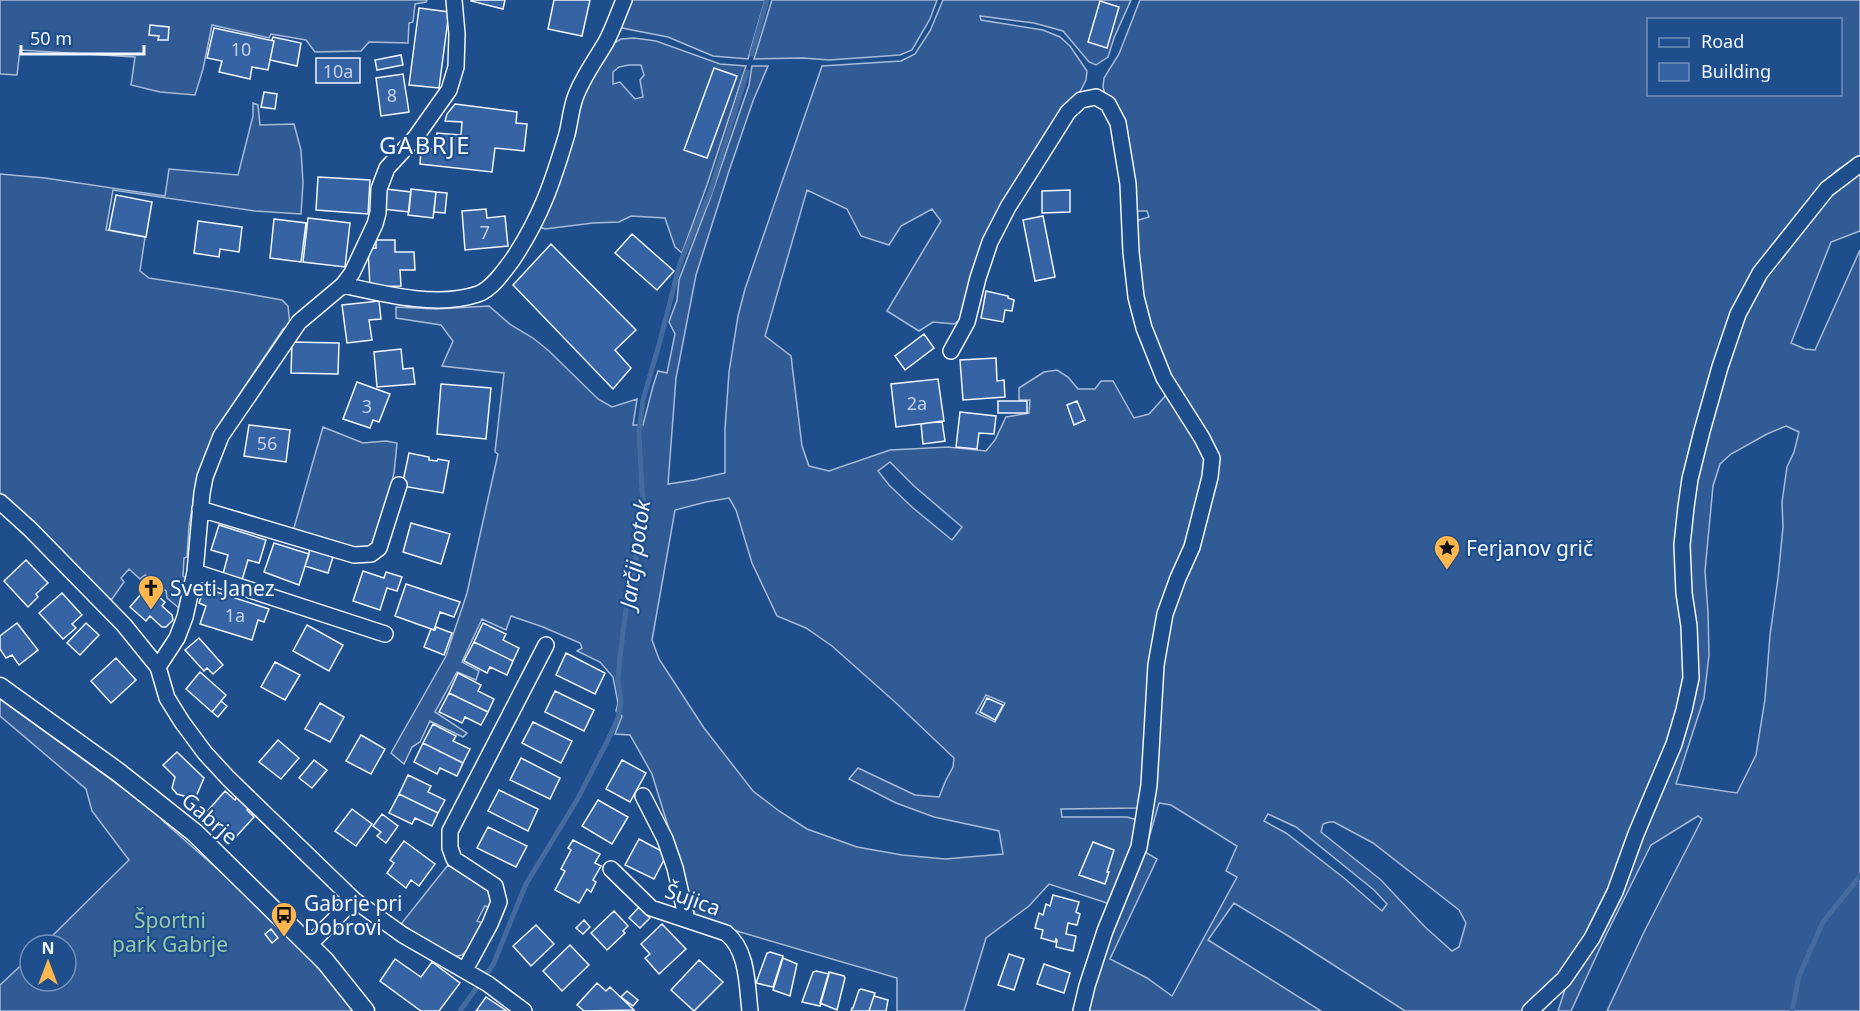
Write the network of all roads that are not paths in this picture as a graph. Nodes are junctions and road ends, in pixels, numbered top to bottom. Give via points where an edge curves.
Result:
1 (454, 0) edge
2 (624, 0) edge
3 (1860, 164) edge
4 (343, 285) junction
5 (951, 351) dead end
6 (399, 485) dead end
7 (0, 502) edge
8 (200, 509) junction
9 (195, 572) junction
10 (385, 634) dead end
11 (546, 645) dead end
12 (158, 667) junction
13 (0, 687) edge
14 (643, 796) dead end
15 (611, 870) dead end
16 (354, 900) junction
17 (687, 920) junction
18 (309, 945) junction
19 (477, 978) junction
20 (365, 1011) edge
21 (524, 1011) edge
22 (750, 1011) edge
23 (1081, 1011) edge
24 (1530, 1011) edge

1 - 4 street via 456,67 449,90 415,138 387,168 379,189 375,224
2 - 4 street via 574,99 552,184 528,235 502,275 480,294 456,298 394,296
3 - 24 street via 1827,189 1760,273 1738,314 1689,488 1682,545 1691,678 1681,721 1615,892 1592,938 1564,979
4 - 8 street via 299,322 220,436 205,477
5 - 23 street via 967,322 990,242 1068,112 1081,100 1096,97 1108,104 1118,123 1128,184 1136,297 1144,328 1164,378 1212,458 1192,547 1163,624 1156,665 1149,785 1139,847 1105,931
6 - 8 street via 379,548 371,554 354,555
7 - 12 street via 124,625
8 - 9 street
9 - 10 street
9 - 12 street via 177,638
11 - 19 street via 450,831 454,859 495,886 499,902
12 - 16 street via 167,698 205,753
13 - 18 street, Gabrje via 173,814
14 - 17 street via 665,839
15 - 17 street, Šujica via 651,908
16 - 18 street
16 - 19 street via 403,935
17 - 22 street, Šujica via 733,939 744,963
18 - 20 street, Gabrje
19 - 21 street

